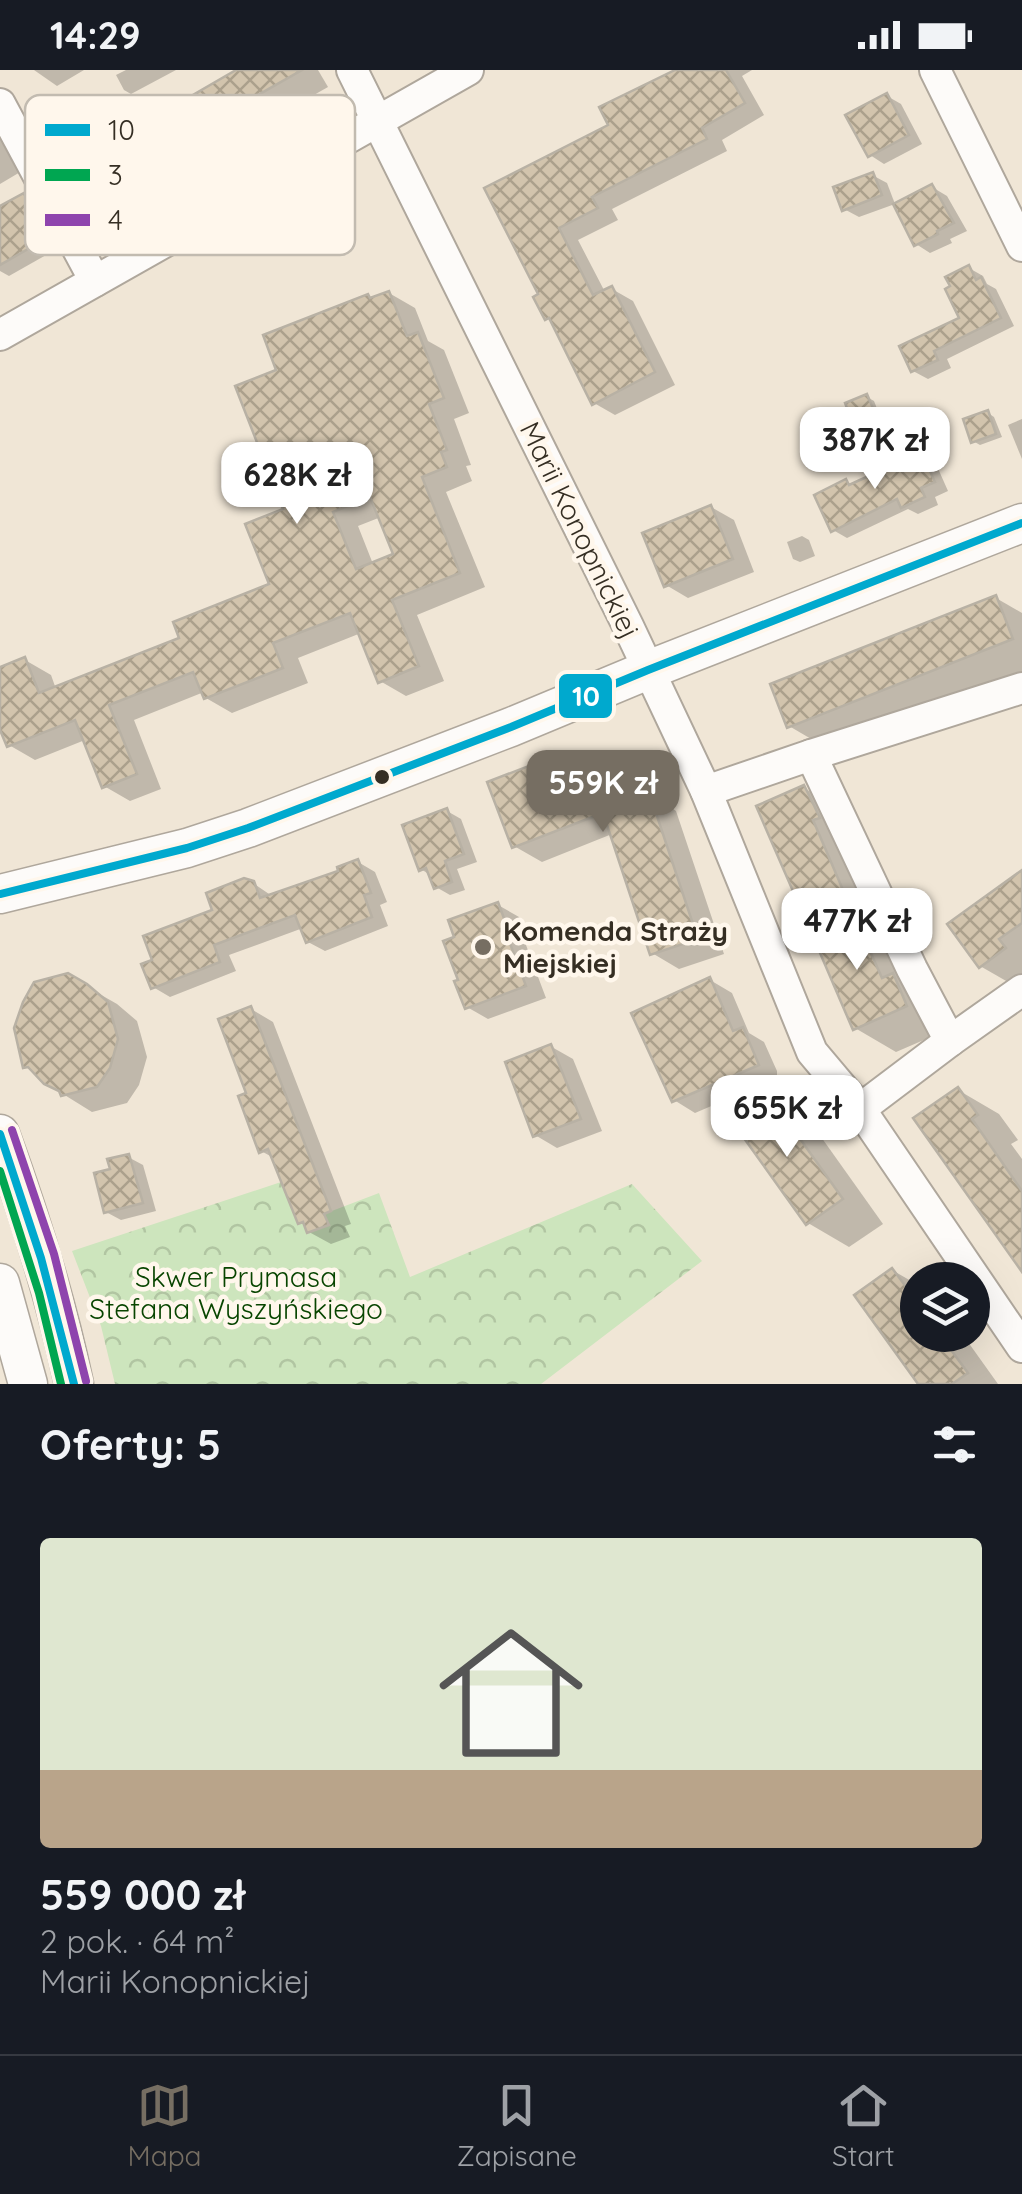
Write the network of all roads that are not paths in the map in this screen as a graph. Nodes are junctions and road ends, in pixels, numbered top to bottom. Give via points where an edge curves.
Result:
1 (352, 70) edge
2 (468, 70) edge
3 (935, 70) edge
4 (0, 104) edge
5 (378, 121) junction
6 (355, 134) edge
7 (25, 151) edge
8 (1022, 246) edge
9 (81, 255) edge
10 (141, 255) edge
11 (95, 281) junction
12 (0, 335) edge
13 (1022, 523) edge
14 (648, 670) junction
15 (1022, 688) edge
16 (811, 756) junction
17 (706, 791) junction
18 (0, 894) edge
19 (1022, 990) edge
20 (950, 1040) junction
21 (860, 1109) junction
22 (0, 1134) edge
23 (0, 1283) edge
24 (1022, 1347) edge
25 (28, 1384) edge
26 (74, 1384) edge

1 - 5 street, Marii Konopnickiej
2 - 5 street
3 - 8 street
4 - 7 street
5 - 6 street
5 - 14 street, Marii Konopnickiej
9 - 11 street
10 - 11 street
11 - 12 street
13 - 14 street
14 - 17 street, Marii Konopnickiej
14 - 18 street via 248,828
15 - 16 street
16 - 17 street
16 - 20 street
17 - 21 street, Marii Konopnickiej via 812,1052
19 - 20 street
20 - 21 street
21 - 24 street, Marii Konopnickiej
22 - 26 street
23 - 25 street

